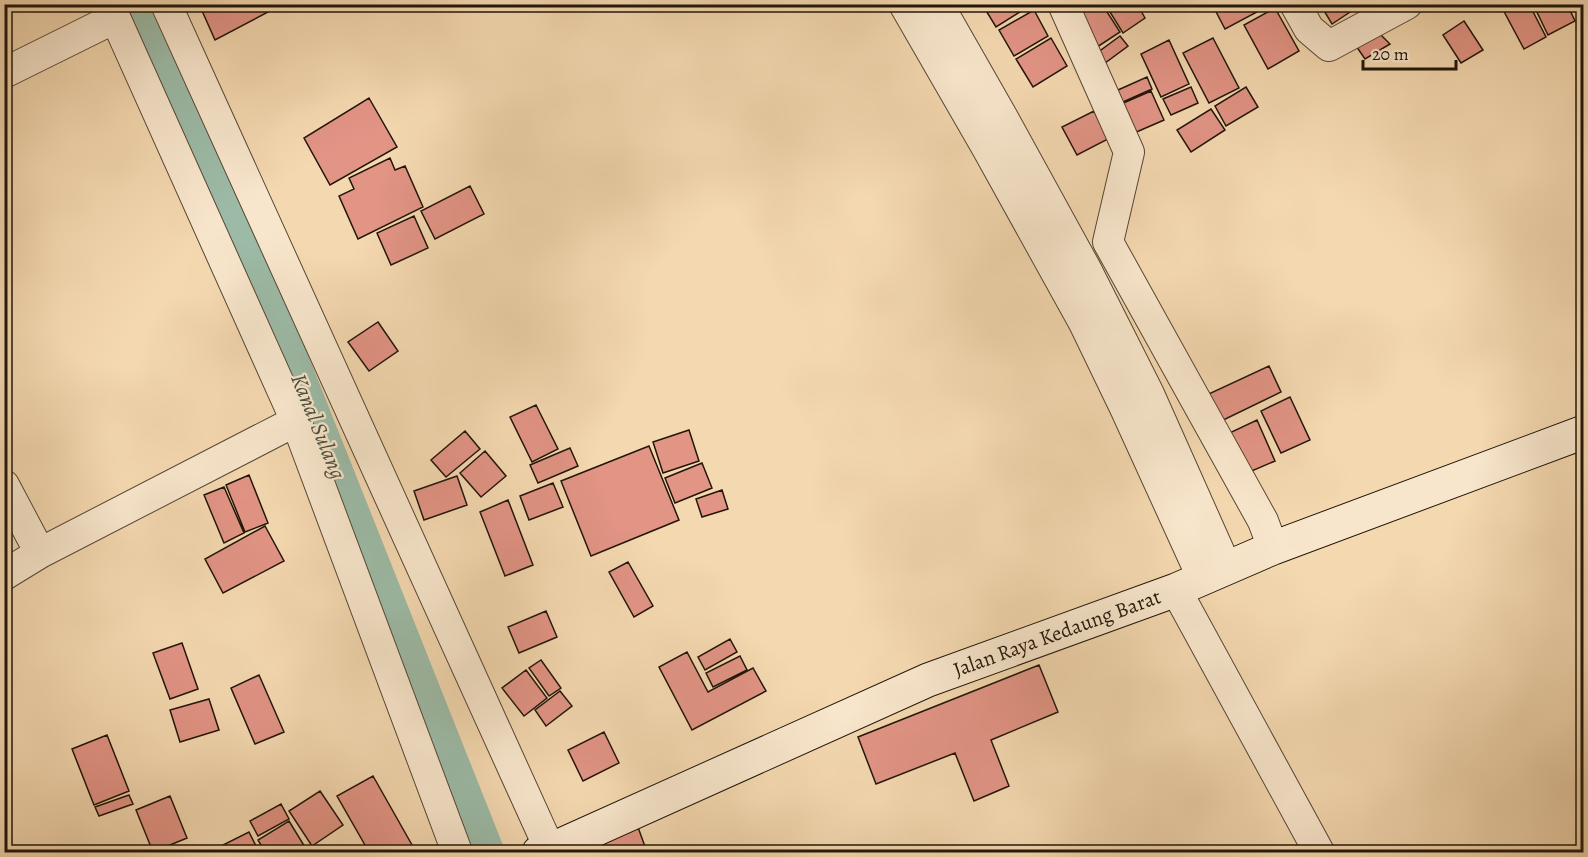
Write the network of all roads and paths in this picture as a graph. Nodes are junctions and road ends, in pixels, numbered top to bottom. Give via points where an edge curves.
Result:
1 (166, 4) edge
2 (904, 4) edge
3 (938, 4) edge
4 (1063, 4) edge
5 (1295, 4) edge
6 (1407, 4) edge
7 (112, 11) edge
8 (4, 73) edge
9 (1058, 216) junction
10 (1033, 232) junction
11 (296, 421) junction
12 (1584, 432) edge
13 (4, 484) edge
14 (1189, 518) junction
15 (1273, 548) junction
16 (40, 553) junction
17 (4, 575) edge
18 (1202, 579) junction
19 (457, 852) edge
20 (546, 852) edge
21 (1319, 852) edge

1 - 20 street
2 - 10 street
3 - 9 street
4 - 15 street via 1130,152 1108,242 1263,521
5 - 6 street via 1308,29 1329,46
7 - 8 street
7 - 11 street
9 - 10 street
9 - 14 street via 1149,394
10 - 14 street via 1084,323 1125,408
11 - 16 street
11 - 19 street
12 - 15 street, Jalan Raya Kedaung Barat
13 - 16 street
14 - 18 street
15 - 18 street, Jalan Raya Kedaung Barat
16 - 17 street
18 - 20 street, Jalan Raya Kedaung Barat via 928,680
18 - 21 street

